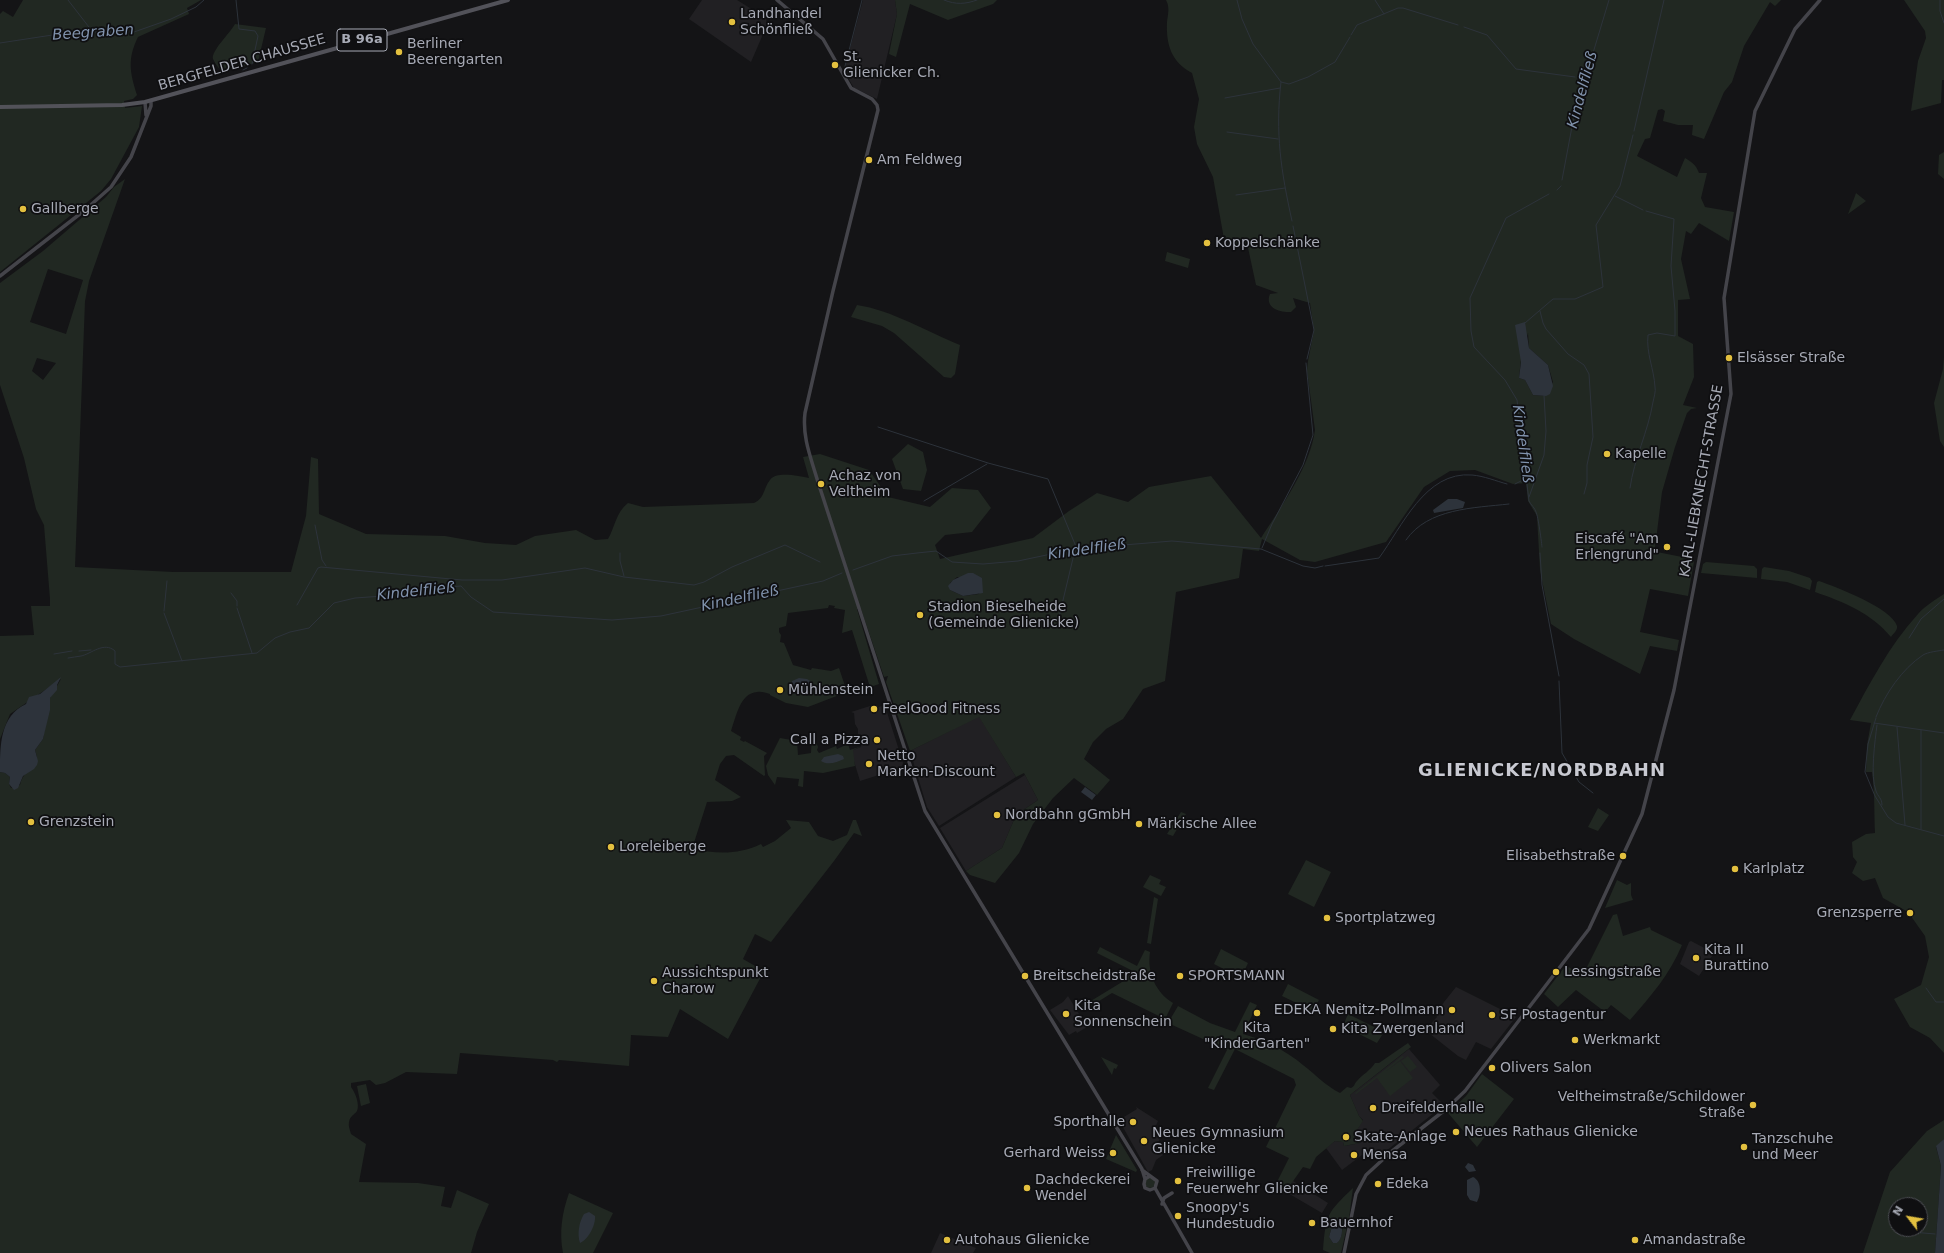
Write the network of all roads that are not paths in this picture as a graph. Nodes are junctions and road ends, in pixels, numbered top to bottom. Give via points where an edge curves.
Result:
1 (508, 0) edge
2 (777, 0) edge
3 (1820, 0) edge
4 (151, 101) junction
5 (145, 102) junction
6 (0, 107) edge
7 (146, 116) junction
8 (0, 276) edge
9 (1142, 1169) junction
10 (1150, 1176) junction
11 (1145, 1179) junction
12 (1155, 1188) junction
13 (1150, 1190) junction
14 (1172, 1193) dead end
15 (1157, 1196) junction
16 (1162, 1204) junction
17 (1192, 1253) edge
18 (1344, 1253) edge

1 - 4 main road, BERGFELDER CHAUSSEE / B 96a
2 - 9 main road via 823,39 852,88 872,99 878,106 878,115 804,427 818,482 928,817
3 - 18 main road, KARL-LIEBKNECHT-STRASSE via 1795,29 1755,111 1724,298 1732,389 1674,690 1642,814 1587,932 1464,1091 1445,1110 1366,1175 1356,1194
4 - 5 main road, BERGFELDER CHAUSSEE / B 96a
4 - 7 main road
5 - 6 main road, BERGFELDER CHAUSSEE / B 96a via 122,105
5 - 7 main road
7 - 8 main road via 130,156 111,187
9 - 10 main road
9 - 11 main road
10 - 11 main road
10 - 12 main road via 1156,1181
11 - 13 main road via 1144,1186
12 - 13 main road
12 - 15 main road
13 - 15 main road
14 - 16 main road via 1164,1198
15 - 16 main road
16 - 17 main road

